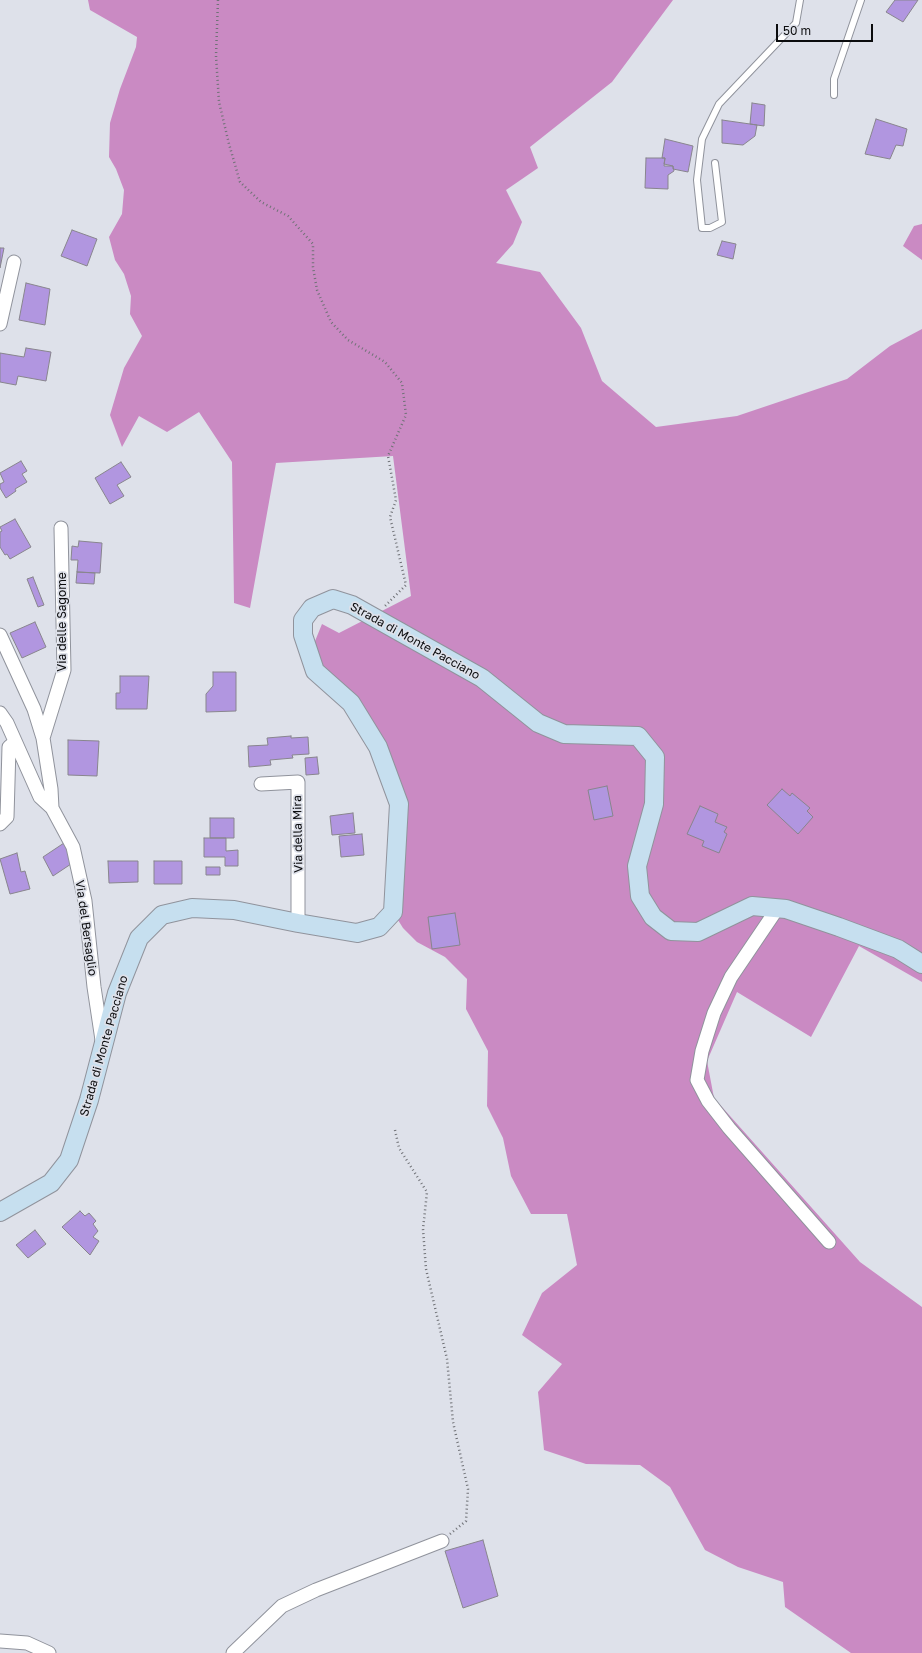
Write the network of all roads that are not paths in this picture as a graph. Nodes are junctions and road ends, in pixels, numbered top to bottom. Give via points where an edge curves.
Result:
1 (800, 0) edge
2 (861, 0) edge
3 (834, 95) dead end
4 (715, 163) dead end
5 (14, 262) dead end
6 (0, 324) edge
7 (61, 528) dead end
8 (0, 635) edge
9 (0, 713) edge
10 (43, 738) junction
11 (15, 742) junction
12 (261, 784) dead end
13 (52, 808) junction
14 (0, 824) edge
15 (777, 909) junction
16 (298, 924) junction
17 (922, 964) edge
18 (103, 1044) junction
19 (0, 1212) edge
20 (829, 1242) dead end
21 (442, 1541) road end
22 (0, 1641) edge
23 (49, 1653) edge
24 (233, 1653) edge

1 - 4 lane via 796,23 719,104 702,139 697,180 702,228 710,228 722,222
2 - 3 lane via 834,80
5 - 6 street
7 - 10 street, Via delle Sagome via 64,670
8 - 10 street, Via del Bersaglio via 34,709
9 - 11 street
10 - 13 street, Via del Bersaglio
11 - 13 street via 40,797
11 - 14 street via 9,747 7,817
12 - 16 street, Via della Mira via 298,782
13 - 18 street, Via del Bersaglio via 73,847 85,901
15 - 16 street, Strada di Monte Pacciano via 752,906 698,932 671,931 653,917 640,896 638,866 654,804 655,757 638,736 564,734 538,723 482,678 352,605 334,599 312,608 303,620 303,635 315,671 351,703 378,748 399,804 393,912 380,927 357,933
15 - 17 street, Strada di Monte Pacciano via 854,932 898,950
15 - 20 street via 724,991 702,1051 697,1080 708,1102 729,1128
16 - 18 street, Strada di Monte Pacciano via 234,910 192,908 162,914 139,938 117,993
18 - 19 street, Strada di Monte Pacciano via 89,1100 69,1160 51,1183
21 - 24 street via 316,1590 282,1606
22 - 23 street via 27,1643

